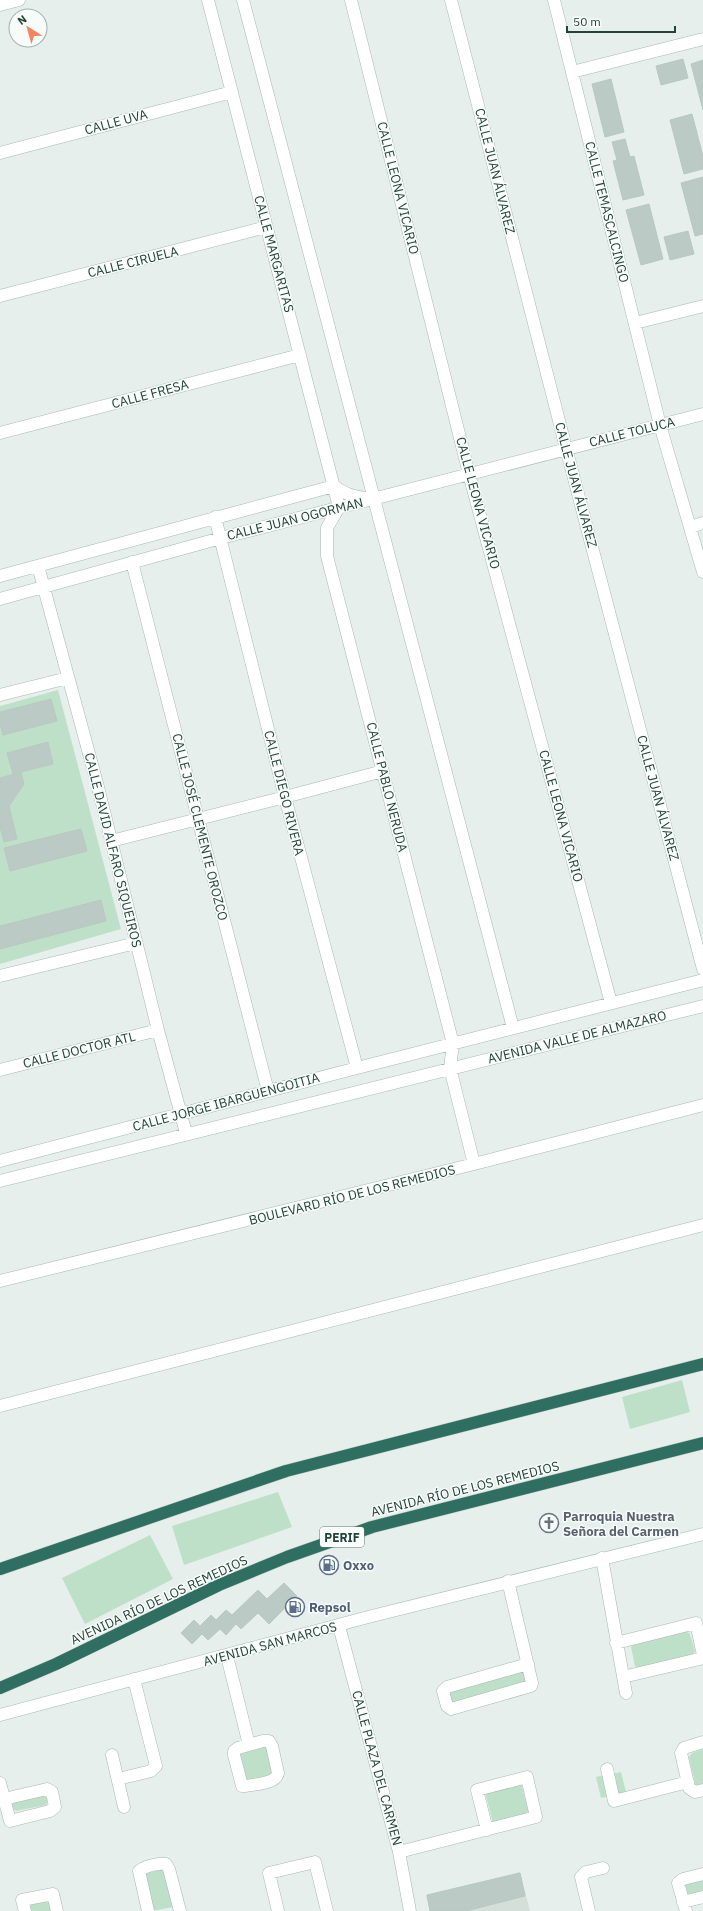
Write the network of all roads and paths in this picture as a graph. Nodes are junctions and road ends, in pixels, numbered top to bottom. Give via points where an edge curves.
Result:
1 (19, 0) edge
2 (208, 0) edge
3 (243, 0) edge
4 (351, 0) edge
5 (451, 0) edge
6 (554, 0) edge
7 (0, 5) edge
8 (703, 39) edge
9 (572, 72) junction
10 (232, 92) junction
11 (0, 152) edge
12 (266, 227) junction
13 (0, 296) edge
14 (703, 306) edge
15 (635, 323) junction
16 (300, 355) junction
17 (703, 414) edge
18 (660, 425) junction
19 (0, 432) edge
20 (566, 448) junction
21 (469, 474) junction
22 (334, 486) junction
23 (375, 498) junction
24 (339, 507) junction
25 (215, 517) junction
26 (703, 523) edge
27 (691, 527) junction
28 (221, 538) junction
29 (132, 562) junction
30 (38, 566) junction
31 (703, 572) edge
32 (0, 576) edge
33 (44, 587) junction
34 (0, 599) edge
35 (68, 678) junction
36 (0, 695) edge
37 (382, 771) junction
38 (285, 797) junction
39 (198, 820) junction
40 (111, 841) junction
41 (136, 943) junction
42 (703, 970) edge
43 (0, 976) edge
44 (703, 980) edge
45 (611, 1003) junction
46 (703, 1006) edge
47 (513, 1028) junction
48 (158, 1030) junction
49 (453, 1044) junction
50 (356, 1068) junction
51 (450, 1068) junction
52 (0, 1070) edge
53 (268, 1091) junction
54 (703, 1105) edge
55 (182, 1114) junction
56 (186, 1133) junction
57 (0, 1161) edge
58 (474, 1164) junction
59 (0, 1181) edge
60 (703, 1225) edge
61 (0, 1281) edge
62 (703, 1364) edge
63 (0, 1406) edge
64 (703, 1443) edge
65 (703, 1534) edge
66 (602, 1558) junction
67 (0, 1569) edge
68 (508, 1581) junction
69 (339, 1626) junction
70 (616, 1643) junction
71 (703, 1655) edge
72 (227, 1656) junction
73 (703, 1658) edge
74 (528, 1664) junction
75 (623, 1677) junction
76 (134, 1679) junction
77 (0, 1688) edge
78 (626, 1693) dead end
79 (0, 1715) edge
80 (703, 1742) edge
81 (249, 1745) dead end
82 (112, 1755) dead end
83 (607, 1769) dead end
84 (118, 1779) junction
85 (0, 1783) edge
86 (694, 1788) edge
87 (4, 1798) dead end
88 (124, 1806) dead end
89 (488, 1830) junction
90 (399, 1852) junction
91 (603, 1868) dead end
92 (703, 1874) edge
93 (703, 1897) edge
94 (23, 1906) edge
95 (684, 1906) edge
96 (57, 1911) edge
97 (148, 1911) edge
98 (178, 1911) edge
99 (278, 1911) edge
100 (327, 1911) edge
101 (410, 1911) edge
102 (589, 1911) edge

1 - 7 street
2 - 10 street, CALLE MARGARITAS
3 - 23 street
4 - 21 street, CALLE LEONA VICARIO
5 - 20 street, CALLE JUAN ÁLVAREZ
6 - 9 street, CALLE TEMASCALCINGO
8 - 9 street
9 - 15 street, CALLE TEMASCALCINGO
10 - 11 street, CALLE UVA
10 - 12 street, CALLE MARGARITAS
12 - 13 street, CALLE CIRUELA
12 - 16 street, CALLE MARGARITAS
14 - 15 street
15 - 18 street, CALLE TEMASCALCINGO
16 - 19 street, CALLE FRESA
16 - 22 street, CALLE MARGARITAS
17 - 18 street, CALLE TOLUCA
18 - 20 street, CALLE TOLUCA
18 - 27 street, CALLE TEMASCALCINGO
20 - 21 street, CALLE TOLUCA
20 - 42 street, CALLE JUAN ÁLVAREZ
21 - 23 street, CALLE TOLUCA
21 - 45 street, CALLE LEONA VICARIO
22 - 23 street, CALLE JUAN OGORMAN via 354,498
22 - 24 street, CALLE MARGARITAS
22 - 25 street, CALLE JUAN OGORMAN
23 - 24 street, CALLE JUAN OGORMAN
23 - 47 street
24 - 28 street, CALLE JUAN OGORMAN
24 - 37 street, CALLE PABLO NERUDA via 327,528 327,556
25 - 28 street, CALLE DIEGO RIVERA
25 - 30 street, CALLE JUAN OGORMAN
26 - 27 street
27 - 31 street, CALLE TEMASCALCINGO
28 - 29 street, CALLE JUAN OGORMAN
28 - 38 street, CALLE DIEGO RIVERA
29 - 33 street, CALLE JUAN OGORMAN
29 - 39 street, CALLE JOSÉ CLEMENTE OROZCO
30 - 32 street, CALLE JUAN OGORMAN
30 - 33 street, CALLE DAVID ALFARO SIQUEIROS
33 - 34 street, CALLE JUAN OGORMAN
33 - 35 street, CALLE DAVID ALFARO SIQUEIROS
35 - 36 street
35 - 40 street, CALLE DAVID ALFARO SIQUEIROS
37 - 38 street
37 - 49 street, CALLE PABLO NERUDA
38 - 39 street
38 - 50 street, CALLE DIEGO RIVERA
39 - 40 street
39 - 53 street, CALLE JOSÉ CLEMENTE OROZCO
40 - 41 street, CALLE DAVID ALFARO SIQUEIROS
41 - 43 street
41 - 48 street, CALLE DAVID ALFARO SIQUEIROS
44 - 45 street, AVENIDA VALLE DE ALMAZARO
45 - 47 street, AVENIDA VALLE DE ALMAZARO
46 - 51 street, AVENIDA VALLE DE ALMAZARO
47 - 49 street, AVENIDA VALLE DE ALMAZARO
48 - 52 street, CALLE DOCTOR ATL
48 - 55 street, CALLE DAVID ALFARO SIQUEIROS
49 - 50 street, CALLE JORGE IBARGUENGOITIA
49 - 51 street, CALLE PABLO NERUDA
50 - 53 street, CALLE JORGE IBARGUENGOITIA
51 - 56 street, CALLE JORGE IBARGUENGOITIA
51 - 58 street
53 - 55 street, CALLE JORGE IBARGUENGOITIA
54 - 58 street, BOULEVARD RÍO DE LOS REMEDIOS
55 - 56 street, CALLE DAVID ALFARO SIQUEIROS
55 - 57 street, CALLE JORGE IBARGUENGOITIA
56 - 59 street, CALLE JORGE IBARGUENGOITIA
58 - 61 street, BOULEVARD RÍO DE LOS REMEDIOS
60 - 63 street
62 - 67 highway via 286,1472
64 - 77 highway, AVENIDA RÍO DE LOS REMEDIOS / PERIF via 372,1526 219,1585 56,1664
65 - 66 street, AVENIDA SAN MARCOS
66 - 68 street, AVENIDA SAN MARCOS
66 - 70 street
68 - 69 street, AVENIDA SAN MARCOS
68 - 74 street
69 - 72 street, AVENIDA SAN MARCOS
69 - 90 street, CALLE PLAZA DEL CARMEN
70 - 71 street via 696,1623
70 - 75 street
72 - 76 street, AVENIDA SAN MARCOS
72 - 81 street
73 - 75 street
74 - 74 street via 447,1687 443,1691 447,1708 530,1687 532,1683
75 - 78 street
76 - 79 street, AVENIDA SAN MARCOS
76 - 84 street via 156,1763 151,1771
80 - 86 street via 681,1751
82 - 84 street
83 - 86 street via 614,1801 649,1792
84 - 88 street
85 - 87 street
89 - 89 street via 477,1790 527,1777 536,1817
89 - 90 street
90 - 101 street, CALLE PLAZA DEL CARMEN
91 - 102 street via 586,1872 581,1877
92 - 95 street via 679,1882
93 - 95 street
94 - 96 street via 53,1894
97 - 98 street via 139,1871 166,1864 170,1869
99 - 100 street via 269,1873 315,1862

